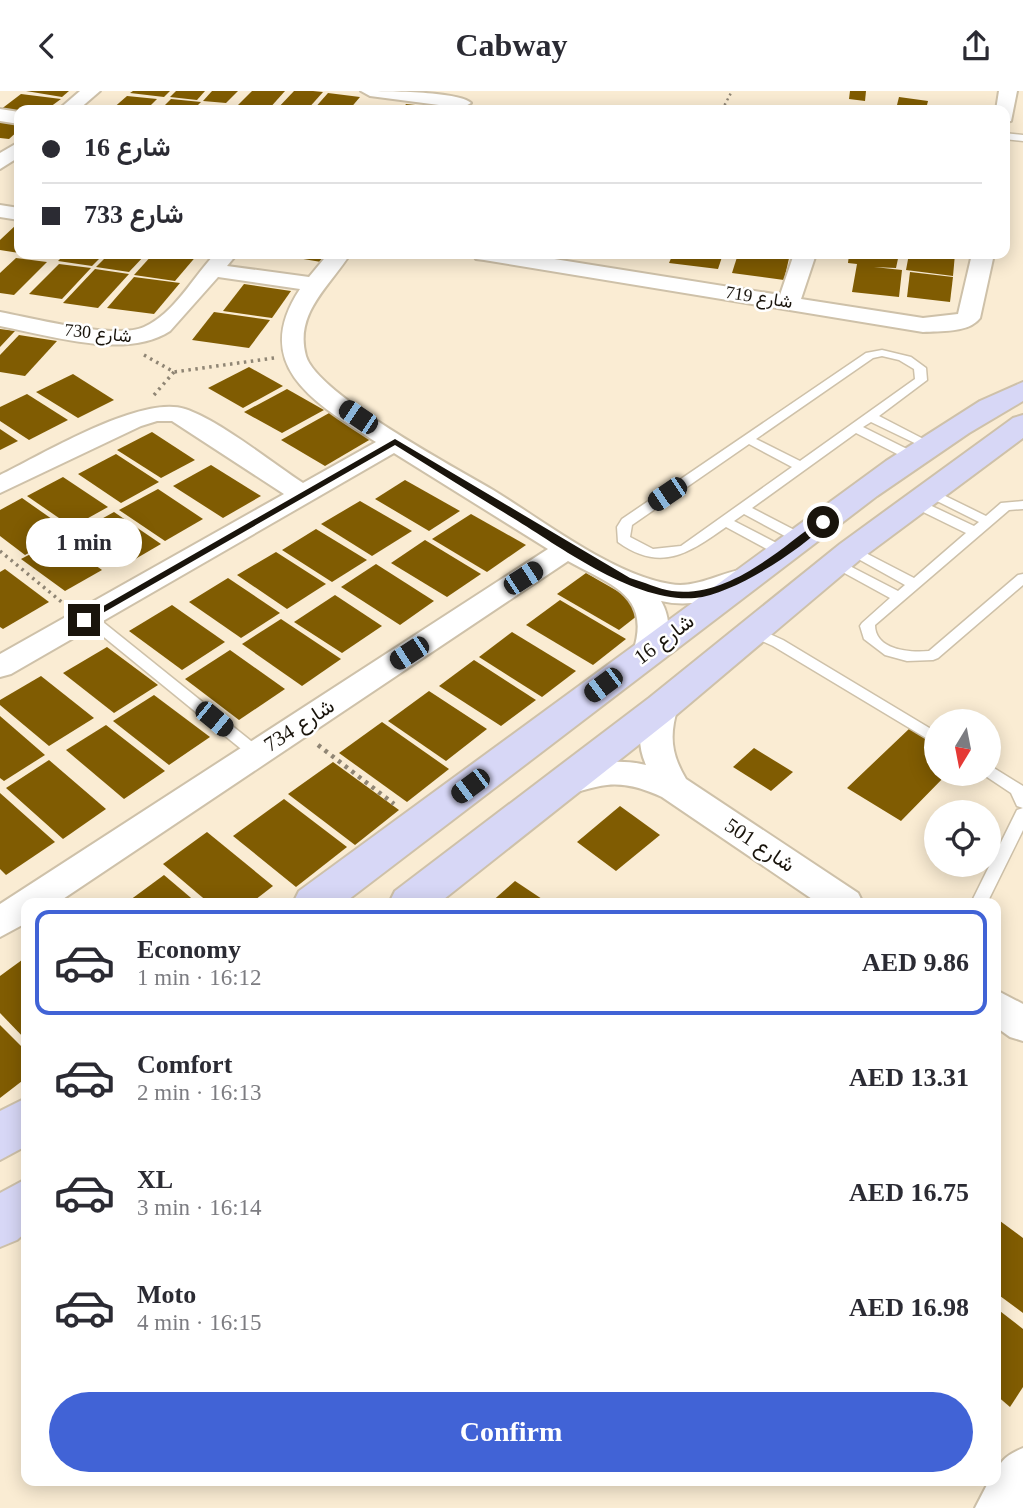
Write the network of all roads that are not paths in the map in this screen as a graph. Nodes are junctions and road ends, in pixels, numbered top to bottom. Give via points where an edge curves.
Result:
1 (91, 91) edge
2 (372, 91) edge
3 (463, 101) edge
4 (73, 105) edge
5 (361, 105) edge
6 (14, 152) edge
7 (0, 163) edge
8 (335, 259) edge
9 (517, 259) edge
10 (629, 259) edge
11 (803, 259) edge
12 (981, 259) edge
13 (218, 262) edge
14 (621, 275) junction
15 (314, 284) junction
16 (789, 302) junction
17 (0, 319) edge
18 (1023, 390) edge
19 (871, 417) junction
20 (1023, 424) edge
21 (856, 428) junction
22 (748, 439) junction
23 (395, 442) junction
24 (921, 451) junction
25 (802, 467) junction
26 (0, 485) edge
27 (303, 495) junction
28 (922, 498) junction
29 (1023, 505) edge
30 (743, 508) junction
31 (725, 521) junction
32 (988, 522) junction
33 (975, 532) junction
34 (792, 545) junction
35 (568, 548) junction
36 (843, 558) junction
37 (750, 576) junction
38 (1023, 578) edge
39 (627, 580) junction
40 (915, 583) junction
41 (899, 597) junction
42 (86, 618) junction
43 (754, 632) junction
44 (648, 652) junction
45 (0, 667) edge
46 (662, 706) junction
47 (924, 732) edge
48 (256, 753) junction
49 (1001, 779) edge
50 (564, 783) junction
51 (674, 788) junction
52 (1023, 802) edge
53 (1023, 814) edge
54 (422, 822) junction
55 (37, 898) edge
56 (321, 898) edge
57 (358, 898) edge
58 (416, 898) edge
59 (838, 898) edge
60 (981, 898) edge
61 (21, 908) edge
62 (0, 922) edge
63 (1001, 1010) edge
64 (1023, 1025) edge
65 (21, 1122) edge
66 (0, 1138) edge
67 (21, 1206) edge
68 (0, 1223) edge
69 (1023, 1472) edge
70 (999, 1508) edge

1 - 4 street
2 - 3 street
2 - 5 street
6 - 7 street
8 - 15 street
9 - 14 street, شارع 719
10 - 14 street
11 - 16 street
12 - 16 street, شارع 719 via 970,318 951,324 923,325
13 - 15 street, شارع 730
13 - 17 street, شارع 730 via 168,321 138,338 102,337
14 - 16 street, شارع 719
15 - 23 street via 299,306 293,327 294,355 314,384
18 - 24 street, شارع 16 via 981,411
19 - 21 lane
19 - 22 lane via 921,380 920,368 913,361 870,355
19 - 24 lane
20 - 28 street
21 - 24 lane
21 - 25 lane
22 - 25 lane
22 - 31 lane via 627,522 622,533 631,545 662,556 686,549
23 - 27 street
23 - 35 street
24 - 34 street, شارع 16
25 - 30 lane
26 - 27 street via 132,421 176,414
27 - 42 street
28 - 32 lane
28 - 33 lane
28 - 36 street
29 - 32 lane via 1006,506
30 - 31 lane
30 - 34 lane
31 - 34 lane
32 - 33 lane
33 - 40 lane
34 - 37 street, شارع 16
35 - 39 street
35 - 48 street, شارع 734
36 - 40 lane
36 - 41 lane
36 - 43 street
37 - 39 street via 696,595 671,594
37 - 44 street, شارع 16
38 - 41 lane via 933,655 924,657 892,652 869,636 870,622
39 - 44 street via 653,611 656,631
40 - 41 lane
42 - 45 street
42 - 48 lane
43 - 46 street
43 - 47 lane
44 - 54 street, شارع 16
46 - 50 street
46 - 51 street, شارع 501 via 653,737 655,753
48 - 55 street, شارع 734
49 - 52 lane via 1017,789
50 - 51 street, شارع 501 via 620,771
50 - 58 street
51 - 59 street, شارع 501
53 - 60 lane
54 - 56 street, شارع 16
54 - 57 street via 372,887
61 - 62 street, شارع 734
63 - 64 street
65 - 66 street
67 - 68 street
69 - 70 street

